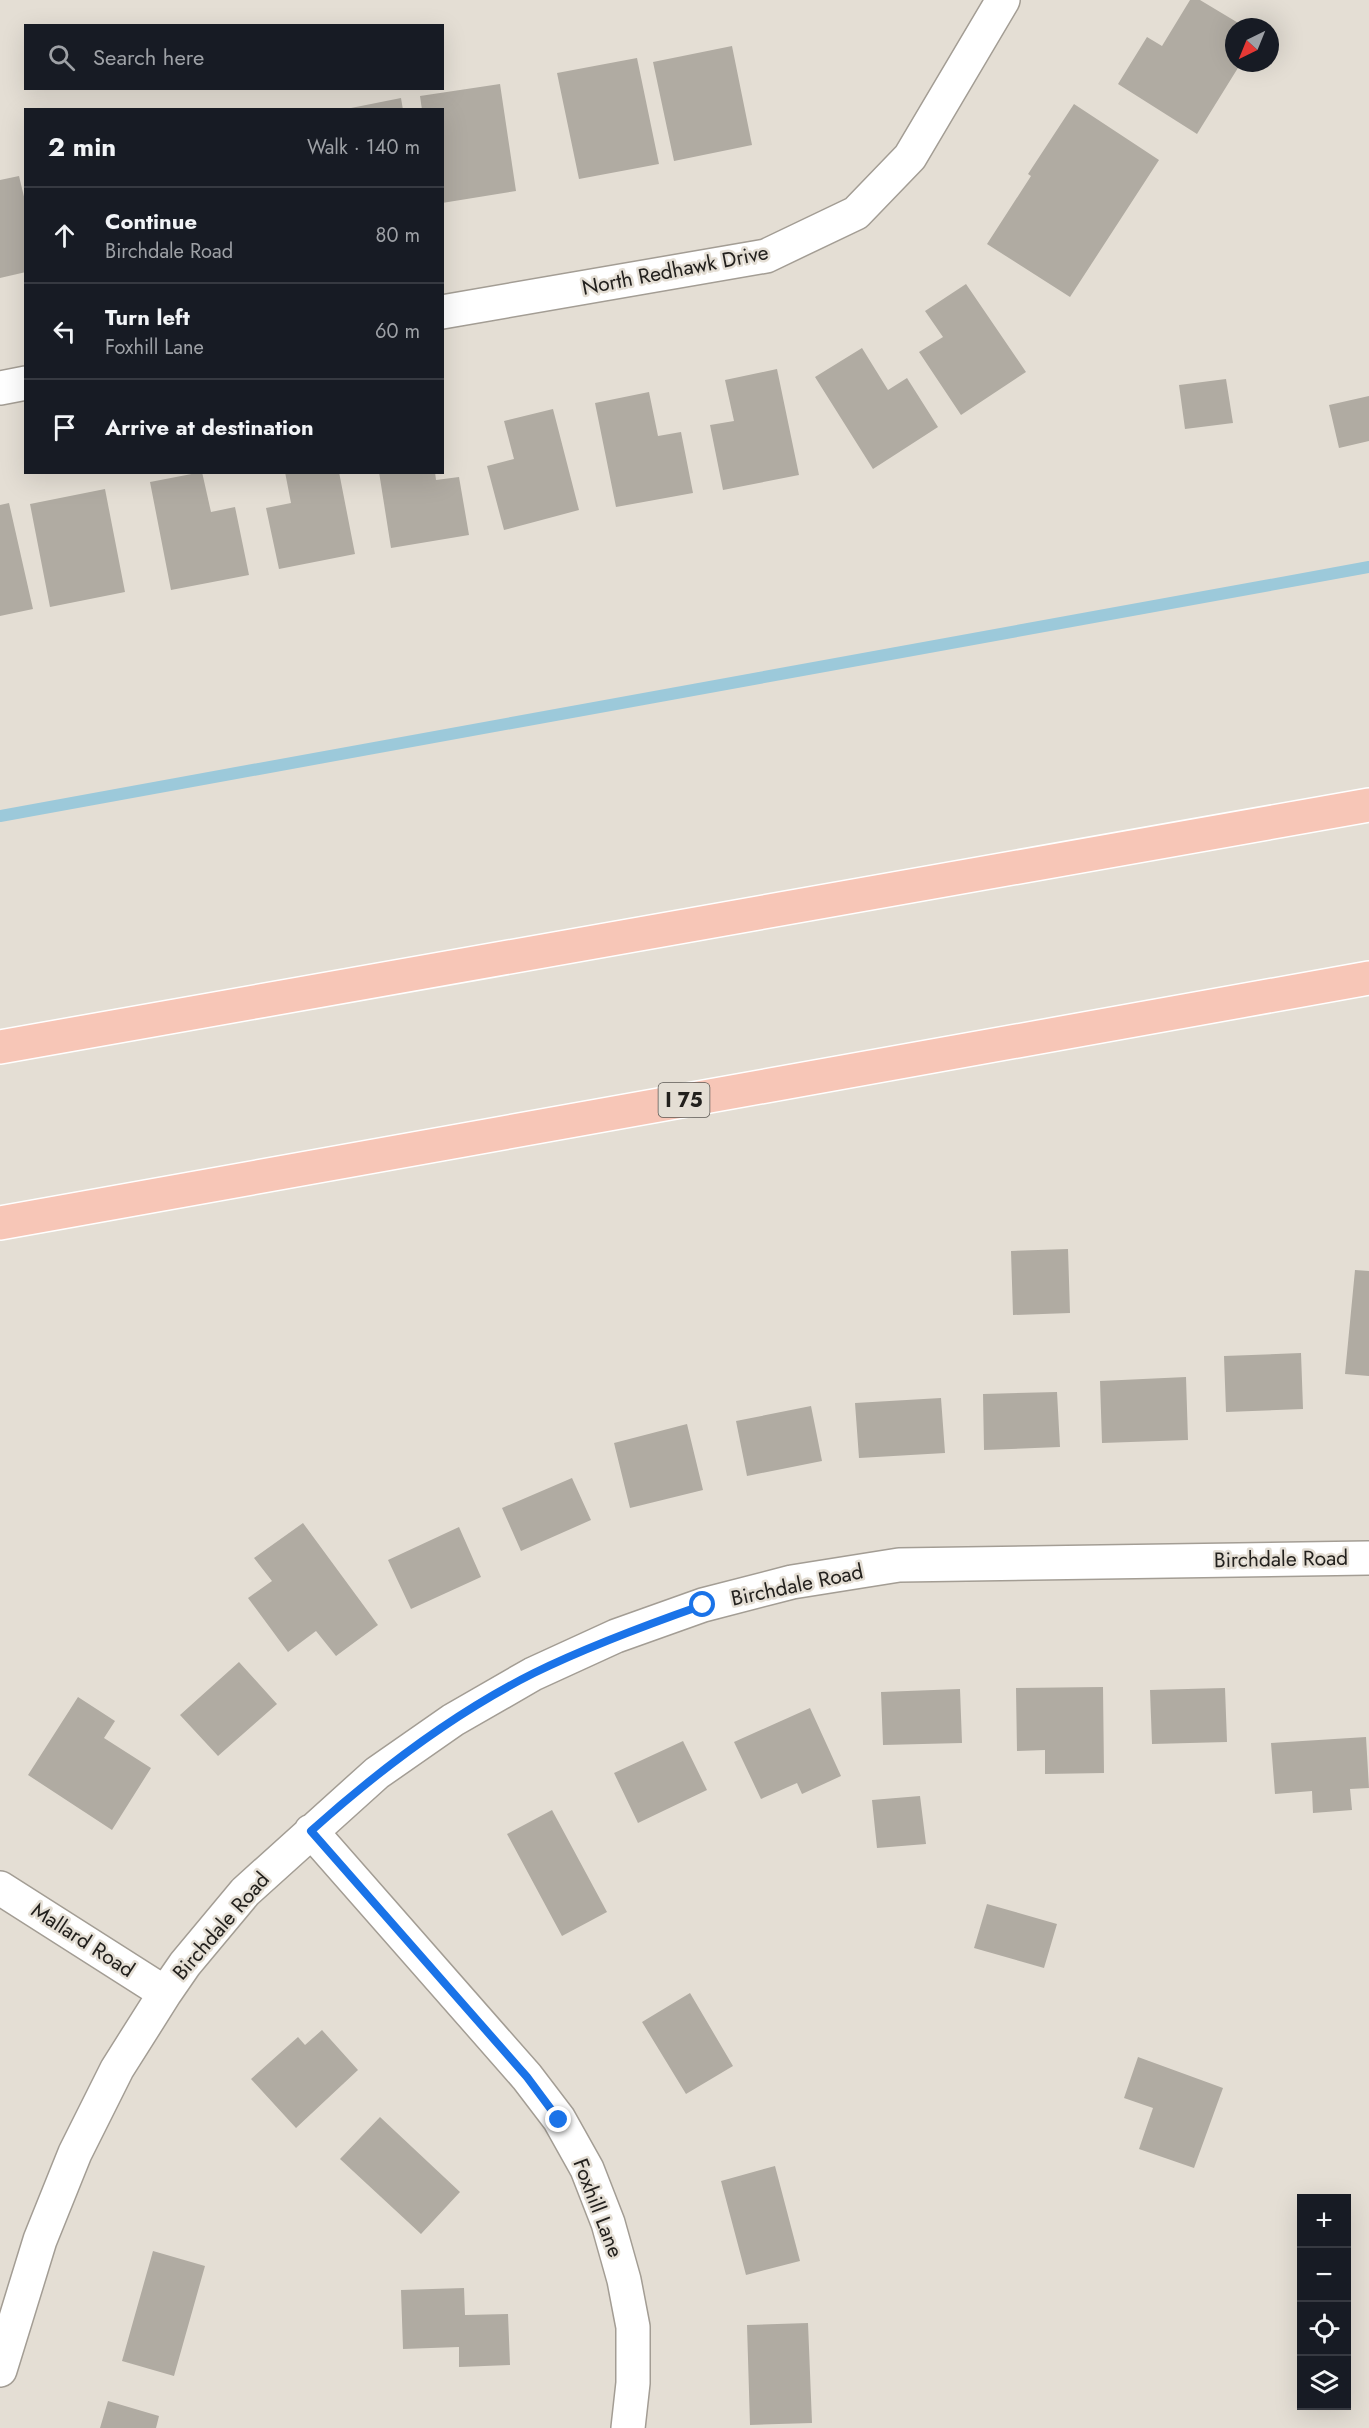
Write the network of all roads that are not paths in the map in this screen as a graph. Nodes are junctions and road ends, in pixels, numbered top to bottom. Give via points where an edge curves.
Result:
1 (1004, 0) edge
2 (444, 312) edge
3 (24, 383) edge
4 (0, 388) edge
5 (1369, 805) edge
6 (1369, 978) edge
7 (0, 1047) edge
8 (0, 1223) edge
9 (1368, 1558) edge
10 (311, 1831) junction
11 (0, 1888) edge
12 (165, 1993) junction
13 (0, 2370) edge
14 (628, 2428) edge

1 - 2 street, North Redhawk Drive via 910,157 856,213 766,256
3 - 4 street
5 - 7 highway
6 - 8 highway, I 75
9 - 10 street, Birchdale Road via 899,1565 792,1582 703,1605 616,1636 533,1674 453,1720 377,1773
10 - 12 street, Birchdale Road via 245,1892
10 - 14 street, Foxhill Lane via 527,2077 559,2120 587,2169 608,2223 633,2327
11 - 12 street, Mallard Road
12 - 13 street, Birchdale Road via 117,2069 75,2153 40,2240

